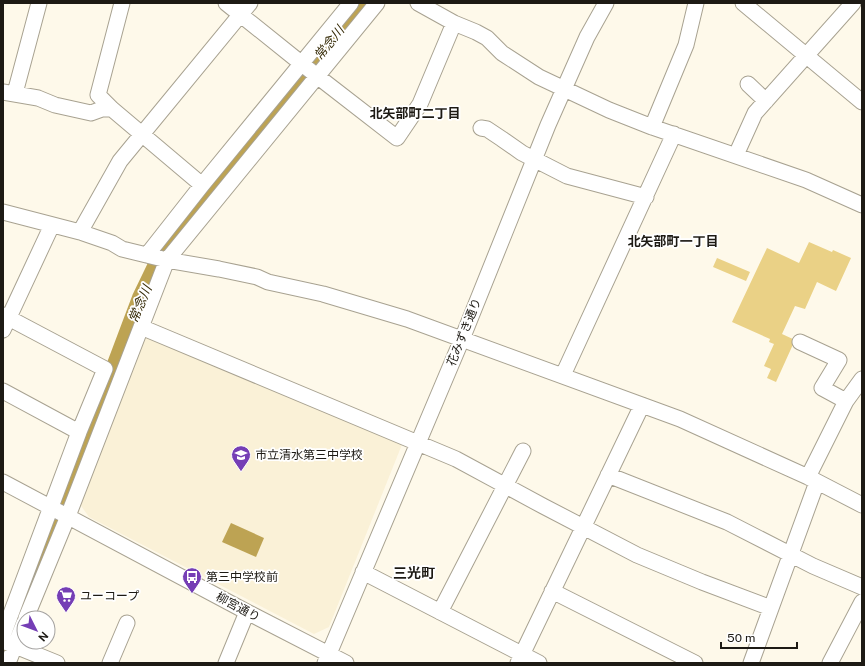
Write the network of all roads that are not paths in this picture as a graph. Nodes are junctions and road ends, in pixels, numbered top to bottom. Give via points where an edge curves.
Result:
1 (39, 3) edge
2 (122, 3) edge
3 (226, 3) edge
4 (351, 3) edge
5 (377, 3) edge
6 (418, 3) edge
7 (606, 3) edge
8 (696, 3) edge
9 (743, 3) edge
10 (853, 3) edge
11 (245, 9) edge
12 (454, 23) junction
13 (806, 56) junction
14 (302, 63) junction
15 (317, 76) junction
16 (748, 84) dead end
17 (564, 89) junction
18 (9, 93) edge
19 (766, 101) junction
20 (862, 102) edge
21 (112, 109) junction
22 (652, 127) junction
23 (481, 128) dead end
24 (142, 134) junction
25 (674, 134) junction
26 (736, 155) junction
27 (534, 159) junction
28 (202, 185) junction
29 (646, 197) junction
30 (862, 205) edge
31 (3, 212) edge
32 (52, 225) junction
33 (80, 232) junction
34 (156, 257) junction
35 (5, 321) edge
36 (140, 327) junction
37 (462, 339) junction
38 (800, 342) dead end
39 (562, 375) junction
40 (862, 379) edge
41 (3, 391) edge
42 (846, 401) junction
43 (642, 404) junction
44 (79, 432) junction
45 (417, 444) junction
46 (523, 451) dead end
47 (608, 475) junction
48 (813, 480) junction
49 (3, 482) edge
50 (504, 486) junction
51 (862, 505) edge
52 (52, 507) junction
53 (68, 516) junction
54 (583, 526) junction
55 (790, 555) junction
56 (363, 572) junction
57 (862, 587) edge
58 (552, 591) junction
59 (862, 602) edge
60 (8, 607) edge
61 (772, 608) junction
62 (29, 610) edge
63 (247, 612) junction
64 (440, 612) junction
65 (127, 623) dead end
66 (16, 634) edge
67 (3, 635) edge
68 (9, 643) edge
69 (327, 658) edge
70 (520, 659) edge
71 (8, 663) edge
72 (57, 663) edge
73 (110, 663) edge
74 (226, 663) edge
75 (346, 663) edge
76 (539, 663) edge
77 (695, 663) edge
78 (750, 663) edge
79 (830, 663) edge

1 - 18 street
2 - 21 street via 98,95
3 - 11 street
4 - 14 street
5 - 15 street
6 - 12 street
7 - 17 street, 花みずき通り via 587,37
8 - 22 street via 686,45
9 - 13 street
10 - 13 street
11 - 14 street
11 - 24 street
12 - 15 street via 420,104 397,138
12 - 17 street via 487,38 502,53
13 - 19 street
13 - 20 street
14 - 15 street
14 - 28 street
15 - 34 street
16 - 19 street
17 - 22 street
17 - 27 street, 花みずき通り
18 - 21 street via 38,98 55,105 91,113
19 - 26 street via 756,113
21 - 24 street
22 - 25 street
23 - 27 street via 487,129
24 - 28 street
24 - 33 street via 120,161
25 - 26 street
25 - 29 street
26 - 30 street via 806,180
27 - 29 street via 567,176
27 - 37 street, 花みずき通り
28 - 34 street
29 - 39 street
31 - 32 street
32 - 33 street
32 - 35 street
33 - 34 street via 122,249
34 - 36 street
34 - 37 street via 257,277 268,282 323,294 407,319
35 - 44 street via 105,369
36 - 45 street
36 - 53 street
37 - 39 street
37 - 45 street, 花みずき通り
38 - 42 street via 839,360 822,388
39 - 43 street
40 - 42 street
41 - 44 street
42 - 48 street
43 - 47 street
43 - 48 street
44 - 52 street
45 - 50 street via 456,459
45 - 56 street, 花みずき通り
46 - 50 street
47 - 54 street
47 - 55 street via 727,522
48 - 51 street
48 - 55 street
49 - 52 street
50 - 54 street
50 - 64 street
52 - 53 street, 柳宮通り
52 - 60 street
53 - 62 street
53 - 63 street, 柳宮通り
54 - 58 street
54 - 61 street via 637,555
55 - 57 street
55 - 61 street
56 - 64 street
56 - 69 street, 花みずき通り
58 - 70 street
58 - 77 street
59 - 79 street
60 - 67 street
61 - 78 street
63 - 69 street, 柳宮通り
63 - 74 street
64 - 70 street
65 - 73 street
66 - 68 street
68 - 71 street
68 - 72 street
69 - 75 street, 柳宮通り
70 - 76 street

